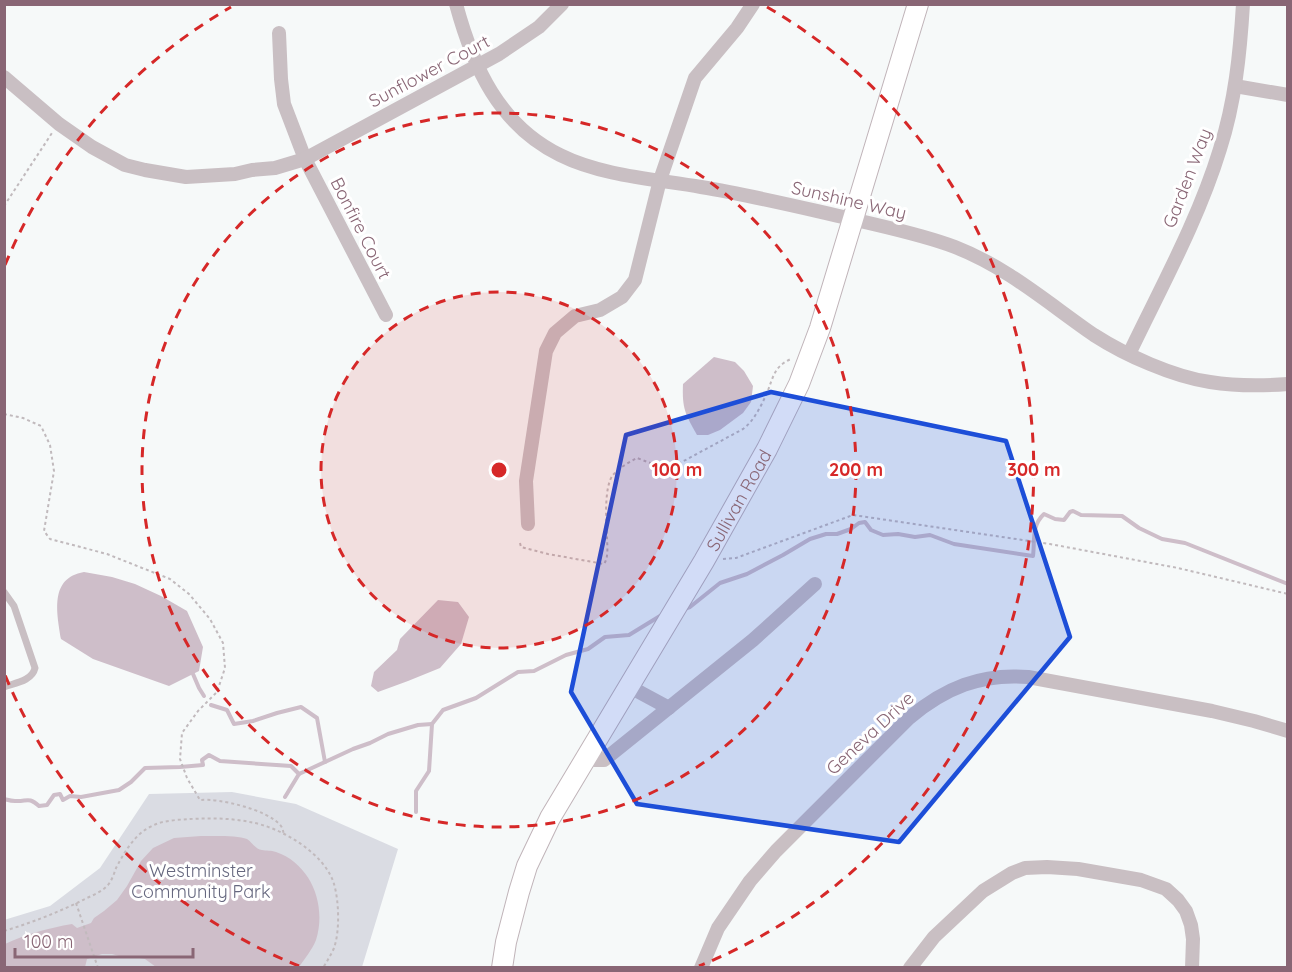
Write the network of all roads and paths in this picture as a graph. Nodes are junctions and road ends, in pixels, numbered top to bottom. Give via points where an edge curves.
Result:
1 (456, 4) edge
2 (562, 4) edge
3 (753, 4) edge
4 (918, 4) edge
5 (1243, 4) edge
6 (279, 33) dead end
7 (477, 65) junction
8 (4, 77) edge
9 (1235, 86) junction
10 (1287, 95) edge
11 (52, 131) dead end
12 (305, 159) junction
13 (660, 180) junction
14 (4, 206) edge
15 (854, 220) junction
16 (386, 315) dead end
17 (1129, 354) junction
18 (807, 363) junction
19 (1287, 384) edge
20 (4, 414) edge
21 (528, 524) dead end
22 (520, 543) dead end
23 (704, 561) junction
24 (815, 584) dead end
25 (4, 592) edge
26 (1287, 594) edge
27 (4, 687) edge
28 (630, 687) junction
29 (669, 708) junction
30 (1287, 731) edge
31 (585, 760) junction
32 (284, 835) junction
33 (76, 903) junction
34 (4, 931) edge
35 (98, 968) edge
36 (323, 968) edge
37 (502, 968) edge
38 (702, 968) edge
39 (910, 968) edge
40 (1192, 968) edge

1 - 7 street, Sunshine Way
2 - 7 street, Sunflower Court via 539,27
3 - 13 street via 695,78
4 - 15 street, Sullivan Road
5 - 9 street, Garden Way
6 - 12 street, Bonfire Court via 284,104
7 - 12 street, Sunflower Court
7 - 13 street, Sunshine Way via 501,107 525,132 560,156 611,173
8 - 12 street, Sunflower Court via 59,124 125,165 186,177 275,168
9 - 10 street
9 - 17 street, Garden Way via 1208,185
11 - 14 path
12 - 16 street, Bonfire Court
13 - 15 street, Sunshine Way
13 - 21 street via 635,279 622,297 600,310 575,316 555,333 546,351 526,481
15 - 17 street, Sunshine Way via 930,239 974,256
15 - 18 street, Sullivan Road
17 - 19 street, Sunshine Way via 1209,382
18 - 22 path via 793,358 783,362 772,376 756,414 736,433 672,465 637,458 620,468 610,481 604,564 548,554 521,547
18 - 23 street, Sullivan Road via 786,413
20 - 32 path via 41,426 50,445 54,471 44,531 50,539 107,554 170,579 210,619 223,643 225,668 217,692 182,733 180,759 200,800 228,802 266,816 281,826
23 - 26 path via 736,558 853,515 1085,550
23 - 28 street, Sullivan Road
24 - 29 street
25 - 27 lane via 14,606 35,668 28,678
28 - 29 street
28 - 31 street, Sullivan Road
29 - 31 street via 604,760
30 - 38 street, Geneva Drive via 1212,711 1028,677 997,676 958,687 927,703 909,718 776,851 733,904 718,928
31 - 37 street, Sullivan Road via 527,866
32 - 33 path via 256,823 233,819 185,819 156,824 133,841 106,887
32 - 36 path via 315,854 334,884 338,910 336,940
33 - 34 path
33 - 35 path
39 - 40 street via 934,937 983,891 1018,870 1047,867 1141,880 1166,889 1186,911 1191,925

